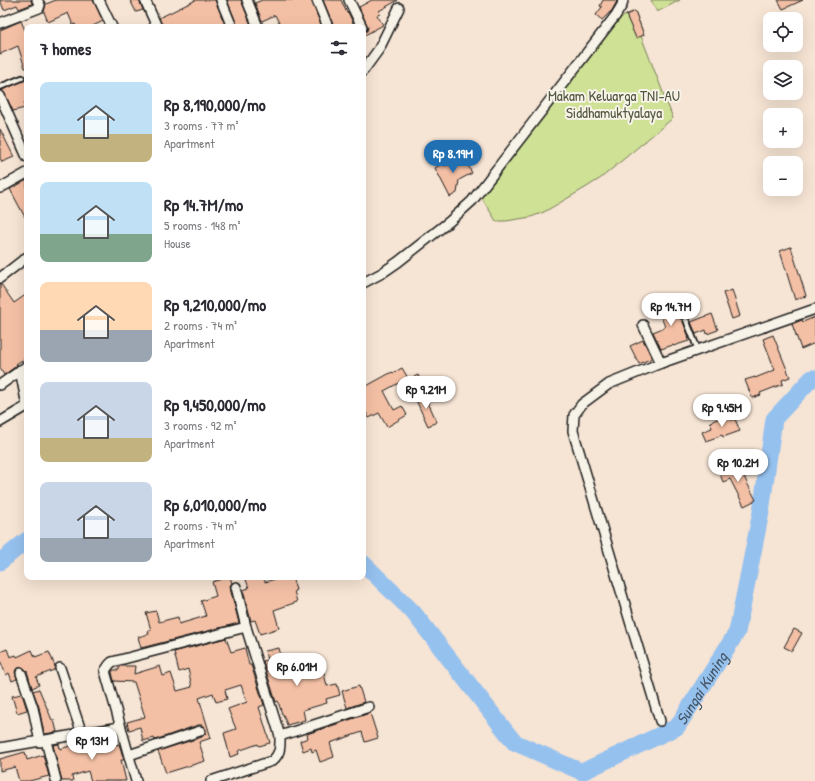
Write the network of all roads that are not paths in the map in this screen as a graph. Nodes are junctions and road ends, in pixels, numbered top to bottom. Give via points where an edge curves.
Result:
1 (38, 0) edge
2 (99, 0) edge
3 (145, 0) edge
4 (221, 0) edge
5 (246, 0) edge
6 (317, 0) edge
7 (349, 0) edge
8 (623, 0) edge
9 (399, 8) dead end
10 (0, 23) edge
11 (111, 24) edge
12 (155, 24) edge
13 (231, 24) edge
14 (257, 24) edge
15 (327, 24) edge
16 (360, 24) edge
17 (366, 67) edge
18 (22, 78) dead end
19 (0, 87) edge
20 (0, 96) edge
21 (3, 113) edge
22 (24, 151) edge
23 (24, 176) edge
24 (0, 188) edge
25 (24, 259) edge
26 (0, 278) edge
27 (366, 281) edge
28 (815, 309) edge
29 (686, 317) dead end
30 (643, 325) dead end
31 (698, 350) junction
32 (660, 363) junction
33 (24, 368) edge
34 (0, 385) edge
35 (24, 408) edge
36 (0, 422) edge
37 (236, 587) dead end
38 (246, 627) junction
39 (60, 668) dead end
40 (21, 673) dead end
41 (369, 708) dead end
42 (660, 721) dead end
43 (120, 726) junction
44 (200, 731) dead end
45 (82, 734) junction
46 (280, 736) junction
47 (43, 741) junction
48 (0, 748) edge
49 (129, 755) junction
50 (227, 779) edge
51 (56, 780) edge
52 (136, 781) edge
53 (211, 781) edge

1 - 10 street via 39,8
2 - 11 street
3 - 12 street
4 - 13 street
5 - 14 street
6 - 15 street
7 - 16 street
8 - 27 street via 616,15 472,201 398,262
9 - 17 street via 379,49
18 - 19 lane
20 - 21 street
21 - 22 street via 14,128
23 - 24 street
25 - 26 street
28 - 31 street
29 - 31 lane
30 - 32 street
31 - 32 street
32 - 42 street via 609,384 582,404 574,415 573,431
33 - 34 street
35 - 36 street
37 - 38 street
38 - 43 street via 112,662 106,671
38 - 46 street
39 - 45 street
40 - 47 street
41 - 46 street
43 - 45 street
43 - 49 street
44 - 49 street
45 - 47 street
46 - 50 street via 279,752 272,761
47 - 48 street
47 - 51 street
49 - 52 street
50 - 53 street

